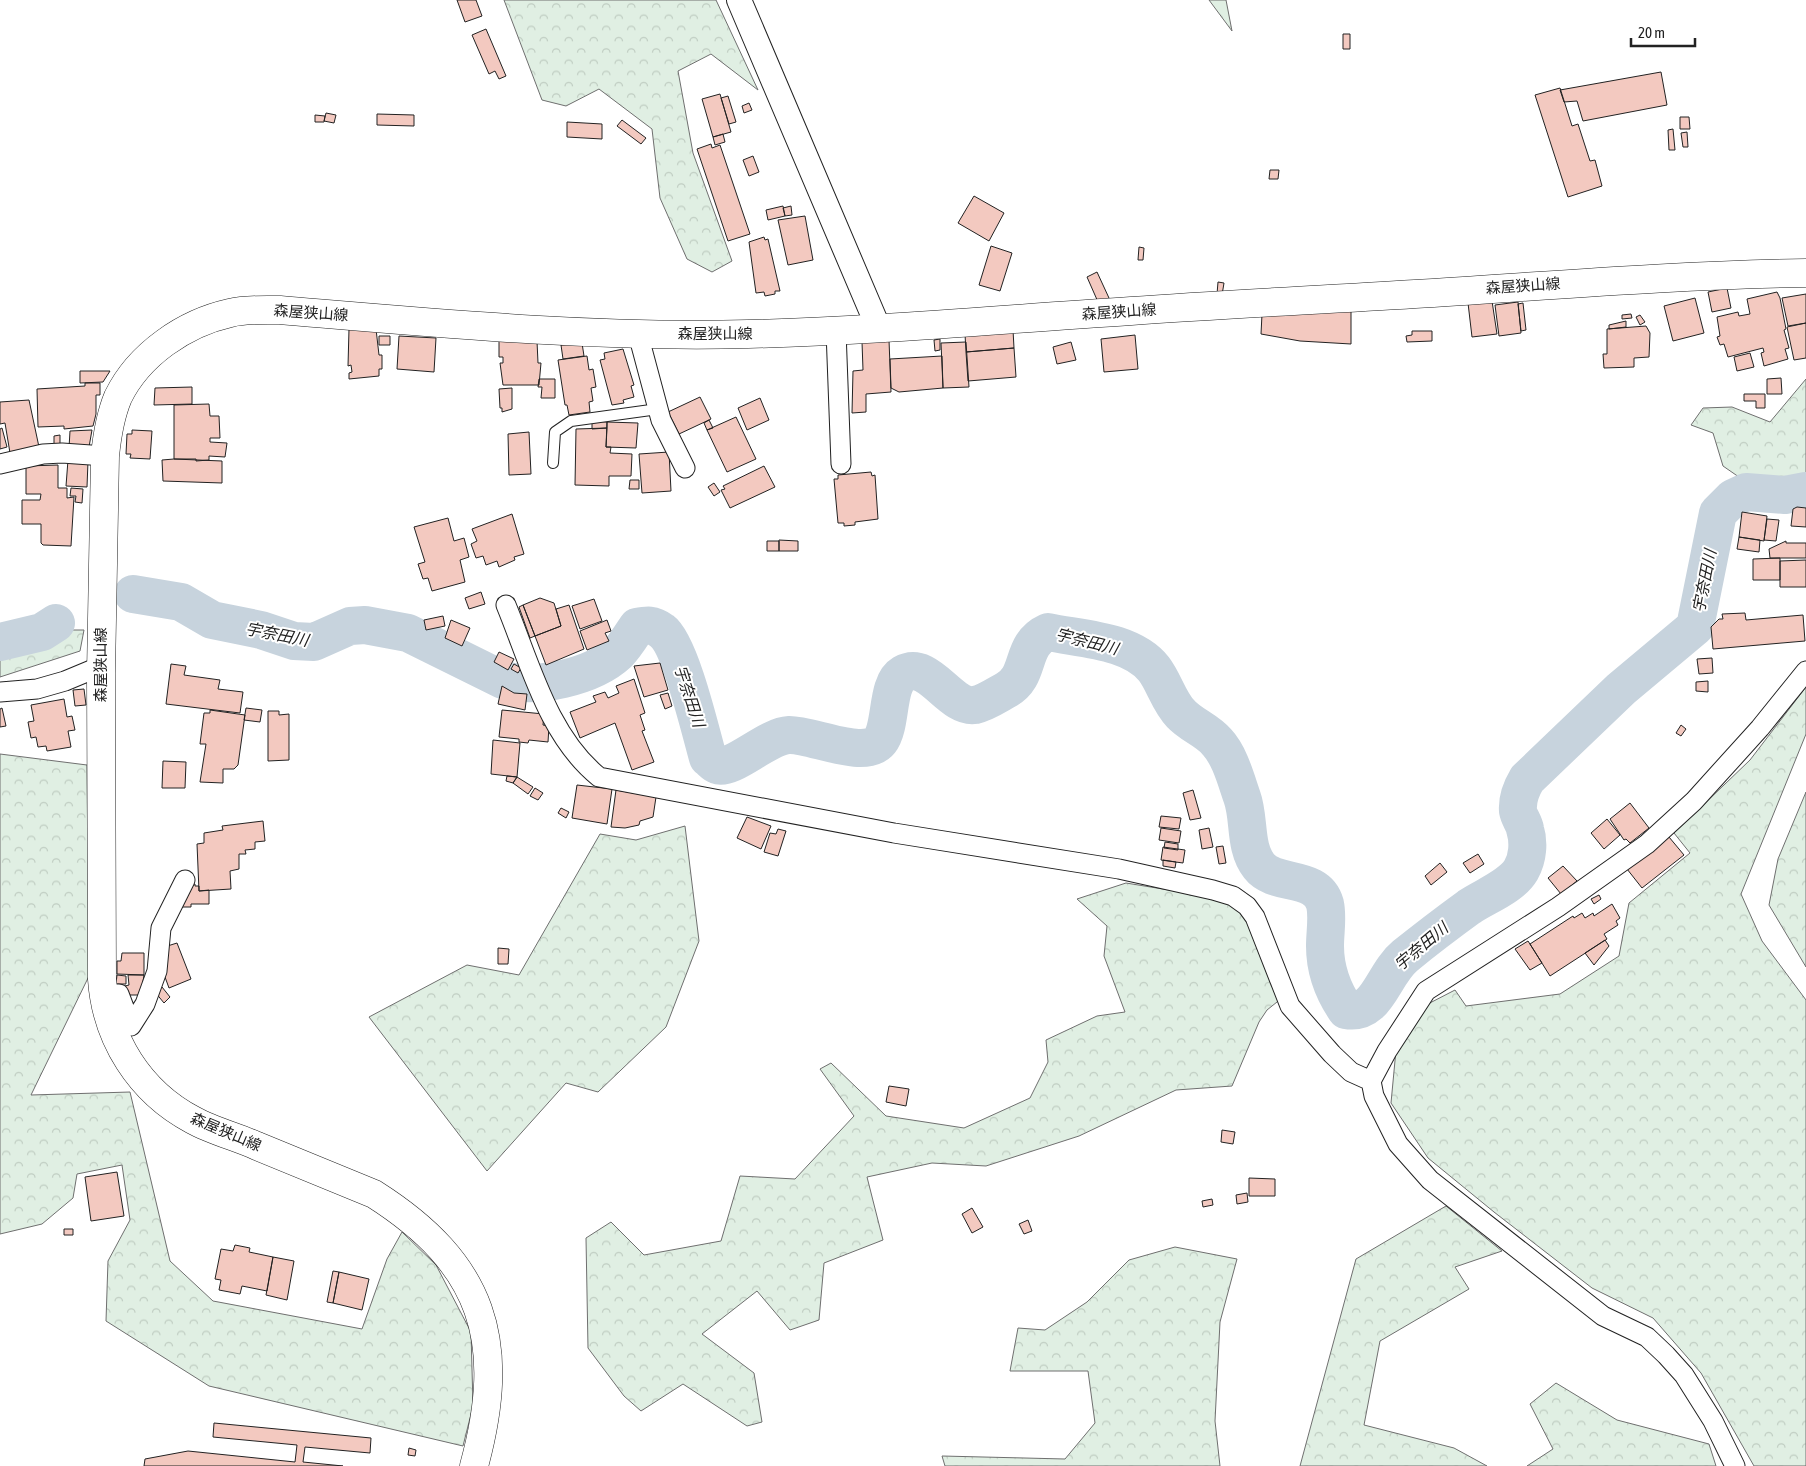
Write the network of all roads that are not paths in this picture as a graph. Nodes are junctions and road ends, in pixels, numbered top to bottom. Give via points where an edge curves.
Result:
1 (739, 0) edge
2 (1806, 273) edge
3 (878, 329) junction
4 (836, 331) junction
5 (638, 334) junction
6 (658, 409) junction
7 (105, 456) junction
8 (553, 463) dead end
9 (0, 464) edge
10 (841, 464) dead end
11 (685, 468) dead end
12 (506, 604) dead end
13 (101, 666) junction
14 (1806, 670) edge
15 (0, 692) edge
16 (185, 880) dead end
17 (103, 994) junction
18 (1371, 1081) junction
19 (474, 1466) edge
20 (1735, 1466) edge

1 - 3 street
2 - 3 main road, 森屋狭山線 via 1645,278
3 - 4 main road, 森屋狭山線
4 - 5 main road, 森屋狭山線
4 - 10 street
5 - 6 street
5 - 7 main road, 森屋狭山線 via 280,310 231,313 174,336 140,366 126,382 118,399 107,435
6 - 8 lane via 571,420 555,432
6 - 11 street
7 - 9 street via 43,454
7 - 13 main road, 森屋狭山線
12 - 18 street via 565,740 599,777 894,833 1119,869 1233,896 1255,917 1290,1006 1332,1054 1352,1072
13 - 15 street via 37,689
13 - 17 main road, 森屋狭山線
14 - 18 street via 1760,728 1694,801 1647,844 1558,907 1426,991 1386,1051
16 - 17 street via 161,928 157,971 145,1004 131,1026 119,994
17 - 19 main road, 森屋狭山線 via 110,1027 118,1044 136,1072 174,1107 194,1121 374,1194 434,1239 450,1258 475,1299 486,1346 484,1414
18 - 20 street via 1374,1096 1398,1144 1430,1180 1603,1316 1647,1337 1666,1355 1684,1375

